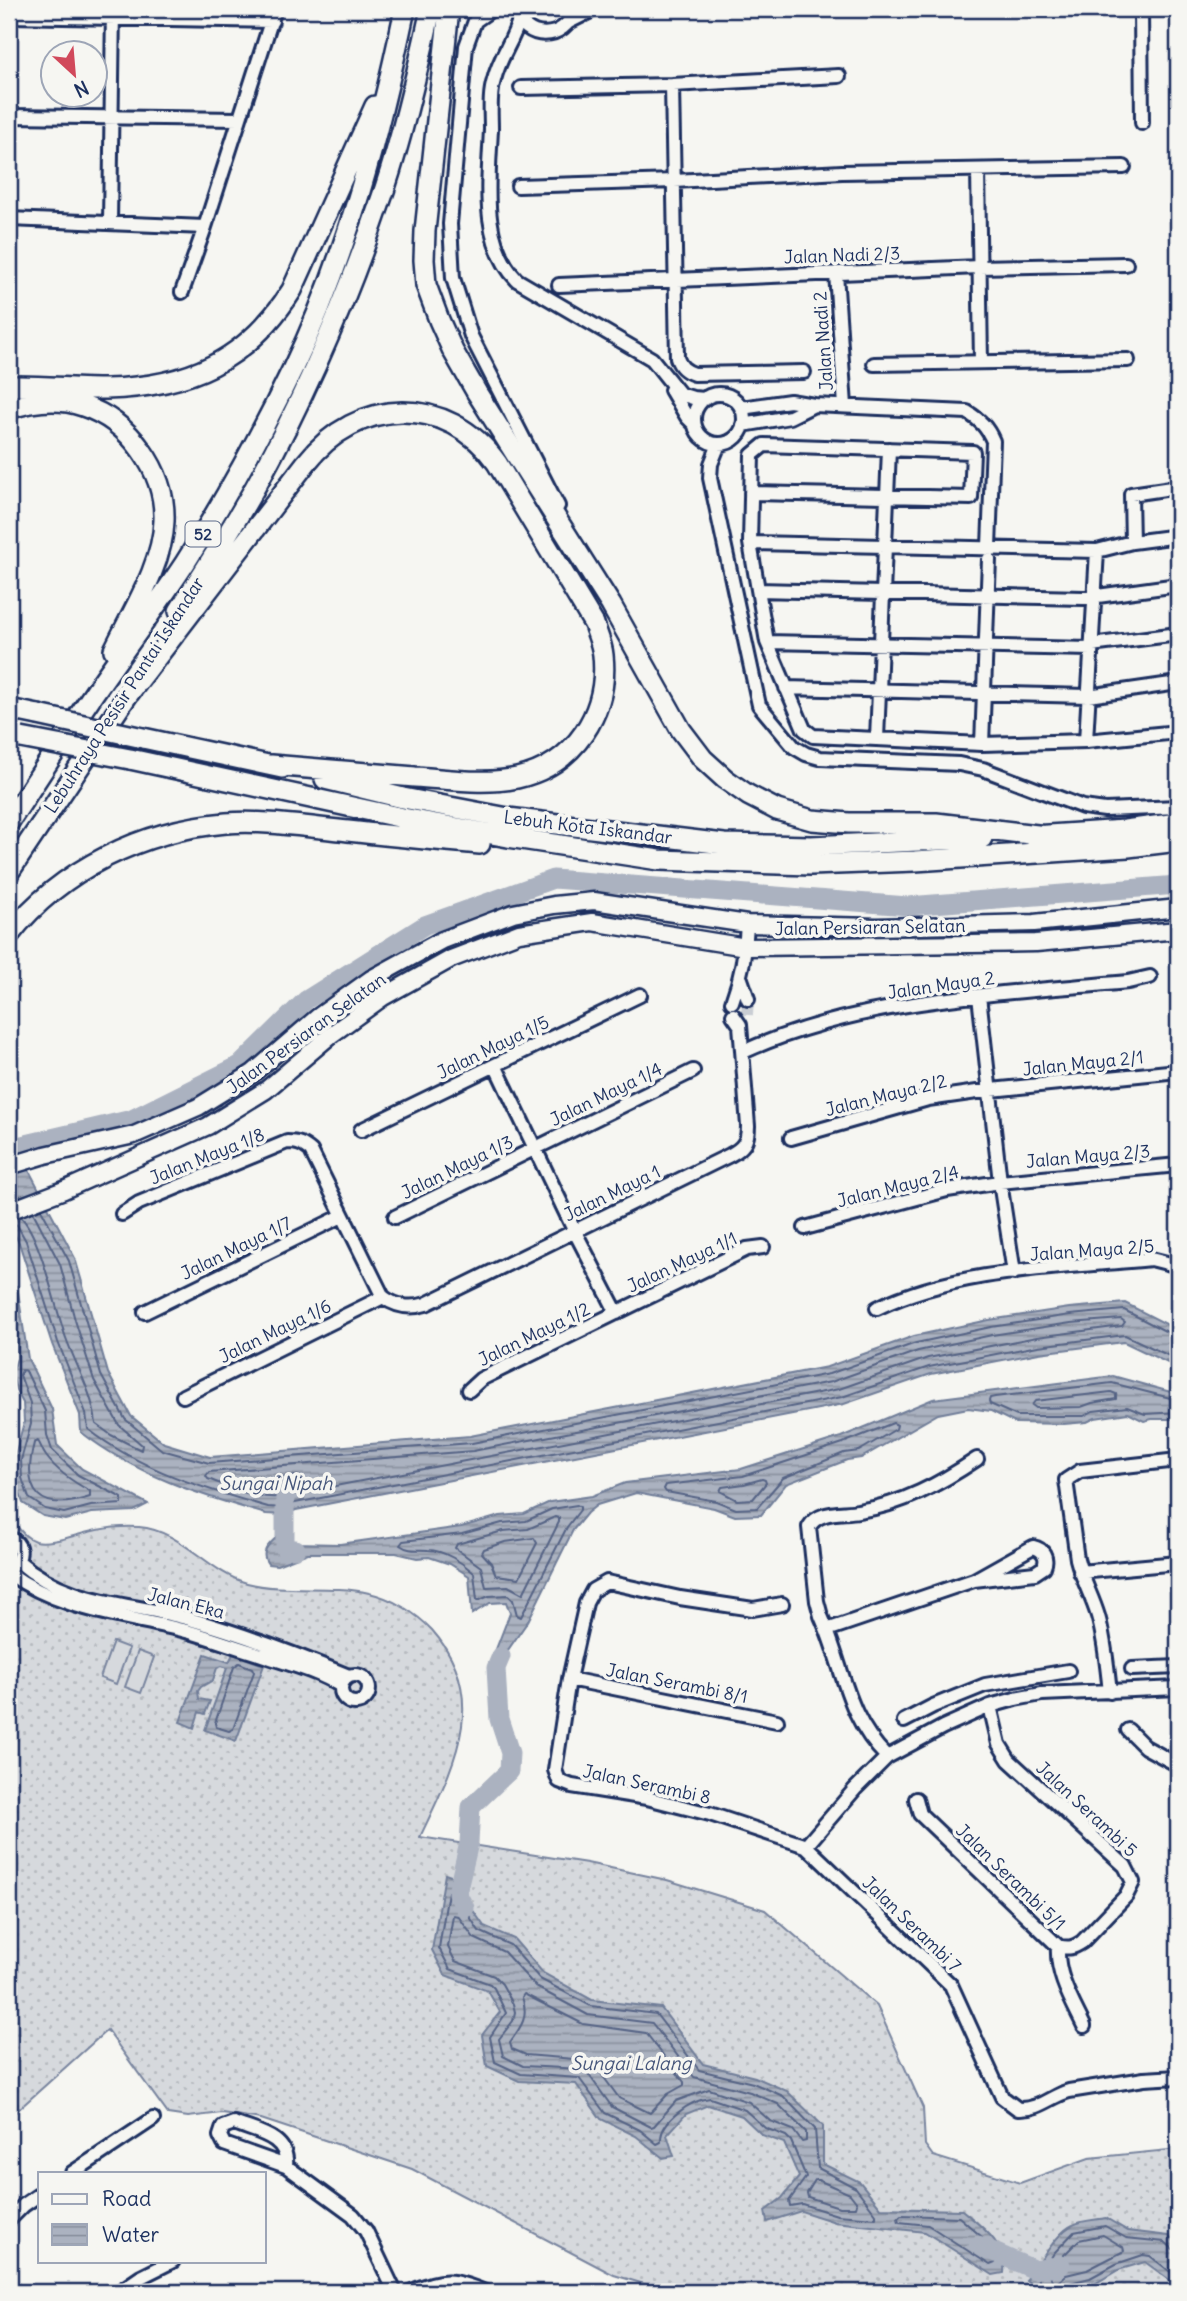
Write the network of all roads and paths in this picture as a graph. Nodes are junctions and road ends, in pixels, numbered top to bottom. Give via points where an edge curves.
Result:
1 (405, 9) edge
2 (431, 9) edge
3 (449, 9) edge
4 (492, 9) edge
5 (595, 9) edge
6 (1141, 9) edge
7 (516, 12) edge
8 (113, 13) edge
9 (273, 15) edge
10 (571, 15) edge
11 (9, 16) edge
12 (537, 34) junction
13 (498, 67) junction
14 (839, 76) dead end
15 (389, 82) junction
16 (672, 85) junction
17 (521, 88) dead end
18 (9, 116) edge
19 (112, 117) junction
20 (239, 119) junction
21 (1142, 123) dead end
22 (1124, 167) dead end
23 (978, 170) junction
24 (674, 181) junction
25 (518, 186) dead end
26 (9, 219) edge
27 (110, 222) junction
28 (205, 227) junction
29 (1126, 264) dead end
30 (979, 267) junction
31 (836, 273) junction
32 (675, 279) junction
33 (559, 285) dead end
34 (182, 292) dead end
35 (1128, 360) dead end
36 (981, 362) junction
37 (874, 364) dead end
38 (661, 369) junction
39 (804, 372) dead end
40 (9, 386) edge
41 (705, 399) junction
42 (814, 405) junction
43 (845, 407) junction
44 (741, 408) junction
45 (9, 409) edge
46 (694, 424) junction
47 (743, 425) junction
48 (719, 444) junction
49 (889, 449) junction
50 (1178, 487) edge
51 (751, 493) junction
52 (887, 496) junction
53 (1178, 536) edge
54 (1132, 542) junction
55 (750, 543) junction
56 (885, 545) junction
57 (1097, 551) junction
58 (989, 553) junction
59 (1178, 585) edge
60 (758, 590) junction
61 (883, 593) junction
62 (988, 596) junction
63 (1094, 597) junction
64 (611, 605) junction
65 (1178, 634) edge
66 (767, 642) junction
67 (881, 644) junction
68 (986, 647) junction
69 (1091, 647) junction
70 (1178, 684) edge
71 (786, 688) junction
72 (879, 690) junction
73 (94, 692) junction
74 (984, 693) junction
75 (127, 696) junction
76 (1088, 696) junction
77 (9, 709) edge
78 (1178, 732) edge
79 (15, 737) edge
80 (877, 739) junction
81 (1086, 741) junction
82 (982, 744) junction
83 (271, 765) junction
84 (1178, 807) edge
85 (9, 822) edge
86 (1178, 823) edge
87 (1046, 836) junction
88 (1178, 841) edge
89 (659, 860) junction
90 (9, 872) edge
91 (1178, 908) edge
92 (747, 924) junction
93 (1178, 930) edge
94 (9, 935) edge
95 (746, 947) junction
96 (1150, 977) dead end
97 (741, 979) junction
98 (640, 995) dead end
99 (979, 996) junction
100 (748, 999) tunnel mouth
101 (743, 1052) junction
102 (495, 1065) junction
103 (694, 1071) dead end
104 (1178, 1071) edge
105 (991, 1090) junction
106 (361, 1130) dead end
107 (791, 1138) dead end
108 (534, 1148) junction
109 (9, 1166) edge
110 (1178, 1166) edge
111 (1000, 1182) junction
112 (9, 1211) edge
113 (122, 1214) dead end
114 (342, 1216) junction
115 (395, 1217) dead end
116 (805, 1228) dead end
117 (574, 1230) junction
118 (764, 1247) dead end
119 (1171, 1264) dead end
120 (1014, 1273) junction
121 (383, 1297) junction
122 (877, 1308) dead end
123 (145, 1312) dead end
124 (617, 1313) junction
125 (469, 1390) dead end
126 (183, 1396) dead end
127 (977, 1459) dead end
128 (1178, 1460) edge
129 (9, 1538) edge
130 (1178, 1563) edge
131 (13, 1564) edge
132 (1080, 1572) junction
133 (9, 1573) edge
134 (974, 1580) junction
135 (782, 1604) dead end
136 (827, 1630) junction
137 (1176, 1667) edge
138 (1132, 1669) dead end
139 (1068, 1671) dead end
140 (1038, 1675) junction
141 (569, 1679) junction
142 (1177, 1688) edge
143 (1110, 1692) junction
144 (1042, 1694) junction
145 (933, 1706) junction
146 (990, 1706) junction
147 (778, 1721) dead end
148 (904, 1721) dead end
149 (943, 1727) junction
150 (1129, 1730) dead end
151 (887, 1757) junction
152 (1178, 1765) edge
153 (916, 1799) dead end
154 (806, 1846) junction
155 (1058, 1946) junction
156 (1084, 2026) dead end
157 (1178, 2077) edge
158 (153, 2119) dead end
159 (286, 2166) junction
160 (74, 2172) edge
161 (38, 2195) edge
162 (9, 2220) edge
163 (171, 2262) edge
164 (119, 2292) edge
165 (395, 2292) edge
166 (410, 2292) edge
167 (485, 2292) edge

1 - 15 highway, Lebuhraya Pesisir Pantai Iskandar / 52
2 - 75 highway, Lebuhraya Pesisir Pantai Iskandar / 52 via 386,186 349,291 314,371 259,481
3 - 64 highway via 425,231 426,285 453,351 477,393
4 - 64 street via 475,22 466,46 450,224 453,278 486,368
5 - 10 street
6 - 21 street
7 - 12 street via 524,26
7 - 13 street via 514,38
8 - 9 street
8 - 11 street
8 - 19 street
9 - 20 street
10 - 12 street via 555,33
12 - 13 street via 518,43
13 - 38 street via 493,82 488,205 505,268 639,350
14 - 16 street
15 - 40 highway via 292,290 278,312 237,351 210,368 155,386
15 - 73 highway, Lebuhraya Pesisir Pantai Iskandar / 52 via 364,183 330,282 294,366 217,510
16 - 17 street
16 - 24 street
18 - 19 street
19 - 20 street
19 - 27 street
20 - 28 street
22 - 23 street
23 - 24 street
23 - 30 street
24 - 25 street
24 - 32 street
26 - 27 street
27 - 28 street
28 - 34 street
29 - 30 street, Jalan Nadi 2/3
30 - 31 street, Jalan Nadi 2/3
30 - 36 street
31 - 32 street, Jalan Nadi 2/3
31 - 43 street, Jalan Nadi 2
32 - 33 street, Jalan Nadi 2/3
32 - 39 street via 677,358 686,371
35 - 36 street
36 - 37 street
38 - 41 street via 681,394
38 - 46 street
41 - 44 street via 721,394
41 - 46 street via 696,410
42 - 43 street
42 - 44 street via 790,401
42 - 47 street via 790,417
43 - 58 street via 967,412 988,428 993,441
44 - 47 street
45 - 73 highway via 58,401 102,414 136,443 158,483 164,520 158,553
46 - 48 street via 703,439
47 - 48 street via 734,438
48 - 84 street via 710,478 759,705 794,747 820,758 959,764 1083,807
49 - 51 street via 764,445 752,455
49 - 52 street
49 - 52 street via 973,452 971,498
50 - 54 street via 1131,494
51 - 52 street
51 - 55 street
52 - 56 street
53 - 54 street
54 - 57 street
55 - 56 street
55 - 60 street
56 - 58 street
56 - 61 street
57 - 58 street
57 - 63 street
58 - 62 street
59 - 63 street
60 - 61 street
60 - 66 street
61 - 62 street
61 - 67 street
62 - 63 street
62 - 68 street
63 - 69 street
64 - 87 highway via 681,730 703,759 748,795 777,810 813,820 936,822
65 - 69 street
66 - 67 street
66 - 71 street
67 - 68 street
67 - 72 street
68 - 69 street
68 - 74 street
69 - 76 street
70 - 76 street
71 - 72 street
71 - 80 street via 804,729 813,736
72 - 74 street
72 - 80 street
73 - 85 highway, Lebuhraya Pesisir Pantai Iskandar / 52
74 - 76 street
74 - 82 street
75 - 83 highway via 326,440 365,418 394,412 434,416 457,426 482,444 497,463 594,624 603,652 604,680 588,729 561,758 514,778 472,781
75 - 90 highway, Lebuhraya Pesisir Pantai Iskandar / 52
76 - 81 street
77 - 83 highway, Lebuh Kota Iskandar, bridge
78 - 81 street
79 - 89 highway, Lebuh Kota Iskandar, bridge via 403,818
80 - 82 street
81 - 82 street
83 - 87 highway, Lebuh Kota Iskandar via 403,799 508,818 724,844 811,846
86 - 87 highway, Lebuh Kota Iskandar
88 - 89 highway, Lebuh Kota Iskandar via 811,865
89 - 94 highway via 258,822 215,824 155,837 111,855 55,890
91 - 92 street, Jalan Persiaran Selatan via 1034,923
92 - 95 street, Jalan Maya 1
92 - 109 street, Jalan Persiaran Selatan via 594,901 513,913 442,940 371,979 253,1073 198,1107 134,1135
93 - 95 street, Jalan Persiaran Selatan via 1036,943
95 - 97 street, Jalan Maya 1
95 - 112 street, Jalan Persiaran Selatan via 592,922 519,933 451,959 383,997 266,1090 208,1126
96 - 99 street, Jalan Maya 2
97 - 100 street, Jalan Maya 1
97 - 101 street, Jalan Maya 1 via 738,1014
98 - 102 street, Jalan Maya 1/5
99 - 101 street, Jalan Maya 2 via 872,1012 811,1027
99 - 105 street
101 - 117 street, Jalan Maya 1 via 748,1126 744,1146
102 - 106 street, Jalan Maya 1/5
102 - 108 street
103 - 108 street, Jalan Maya 1/4
104 - 105 street, Jalan Maya 2/1
105 - 107 street, Jalan Maya 2/2 via 928,1099
105 - 111 street
108 - 115 street, Jalan Maya 1/3
108 - 117 street
110 - 111 street, Jalan Maya 2/3
111 - 116 street, Jalan Maya 2/4 via 947,1190
111 - 120 street
113 - 114 street, Jalan Maya 1/8 via 163,1193 296,1142 311,1152
114 - 121 street, Jalan Maya 1/8
114 - 123 street, Jalan Maya 1/7
117 - 121 street, Jalan Maya 1 via 426,1304 403,1306
117 - 124 street
118 - 124 street, Jalan Maya 1/1 via 747,1249
119 - 120 street, Jalan Maya 2/5 via 1151,1259
120 - 122 street, Jalan Maya 2/5 via 969,1279
121 - 126 street, Jalan Maya 1/6
124 - 125 street, Jalan Maya 1/2 via 481,1379
127 - 136 street via 905,1498 813,1521 808,1533 817,1601
128 - 132 street via 1089,1469 1066,1480
129 - 131 street, Jalan Eka via 20,1549
130 - 132 street
131 - 133 street, Jalan Eka via 84,1597 192,1619 345,1681 191,1633 106,1615 40,1591
132 - 143 street via 1097,1613
134 - 134 street via 1035,1573 1044,1567 1046,1557 1032,1547
134 - 136 street
135 - 141 street, Jalan Serambi 8 via 753,1609 601,1583 586,1603
136 - 151 street via 859,1722
137 - 138 street
137 - 142 street
139 - 140 street
140 - 144 street
140 - 145 street via 985,1685
141 - 147 street, Jalan Serambi 8/1
141 - 154 street, Jalan Serambi 8 via 555,1770 559,1781 710,1814
142 - 143 street
143 - 144 street
144 - 146 street
145 - 148 street
145 - 149 street
146 - 149 street
146 - 155 street, Jalan Serambi 5 via 999,1744 1009,1760 1125,1866 1133,1882 1126,1896 1082,1942 1074,1947
149 - 151 street
150 - 152 street via 1145,1747
151 - 154 street
153 - 155 street, Jalan Serambi 5/1 via 920,1814
154 - 157 street, Jalan Serambi 7 via 951,1985 1002,2097 1018,2109 1038,2106 1057,2094
155 - 156 street, Jalan Serambi 5/1 via 1056,1961
158 - 160 street
159 - 159 street via 228,2146 221,2131 234,2123 275,2139 285,2150
159 - 165 street via 353,2215 366,2231
161 - 162 street
163 - 164 street
166 - 167 street via 447,2280

